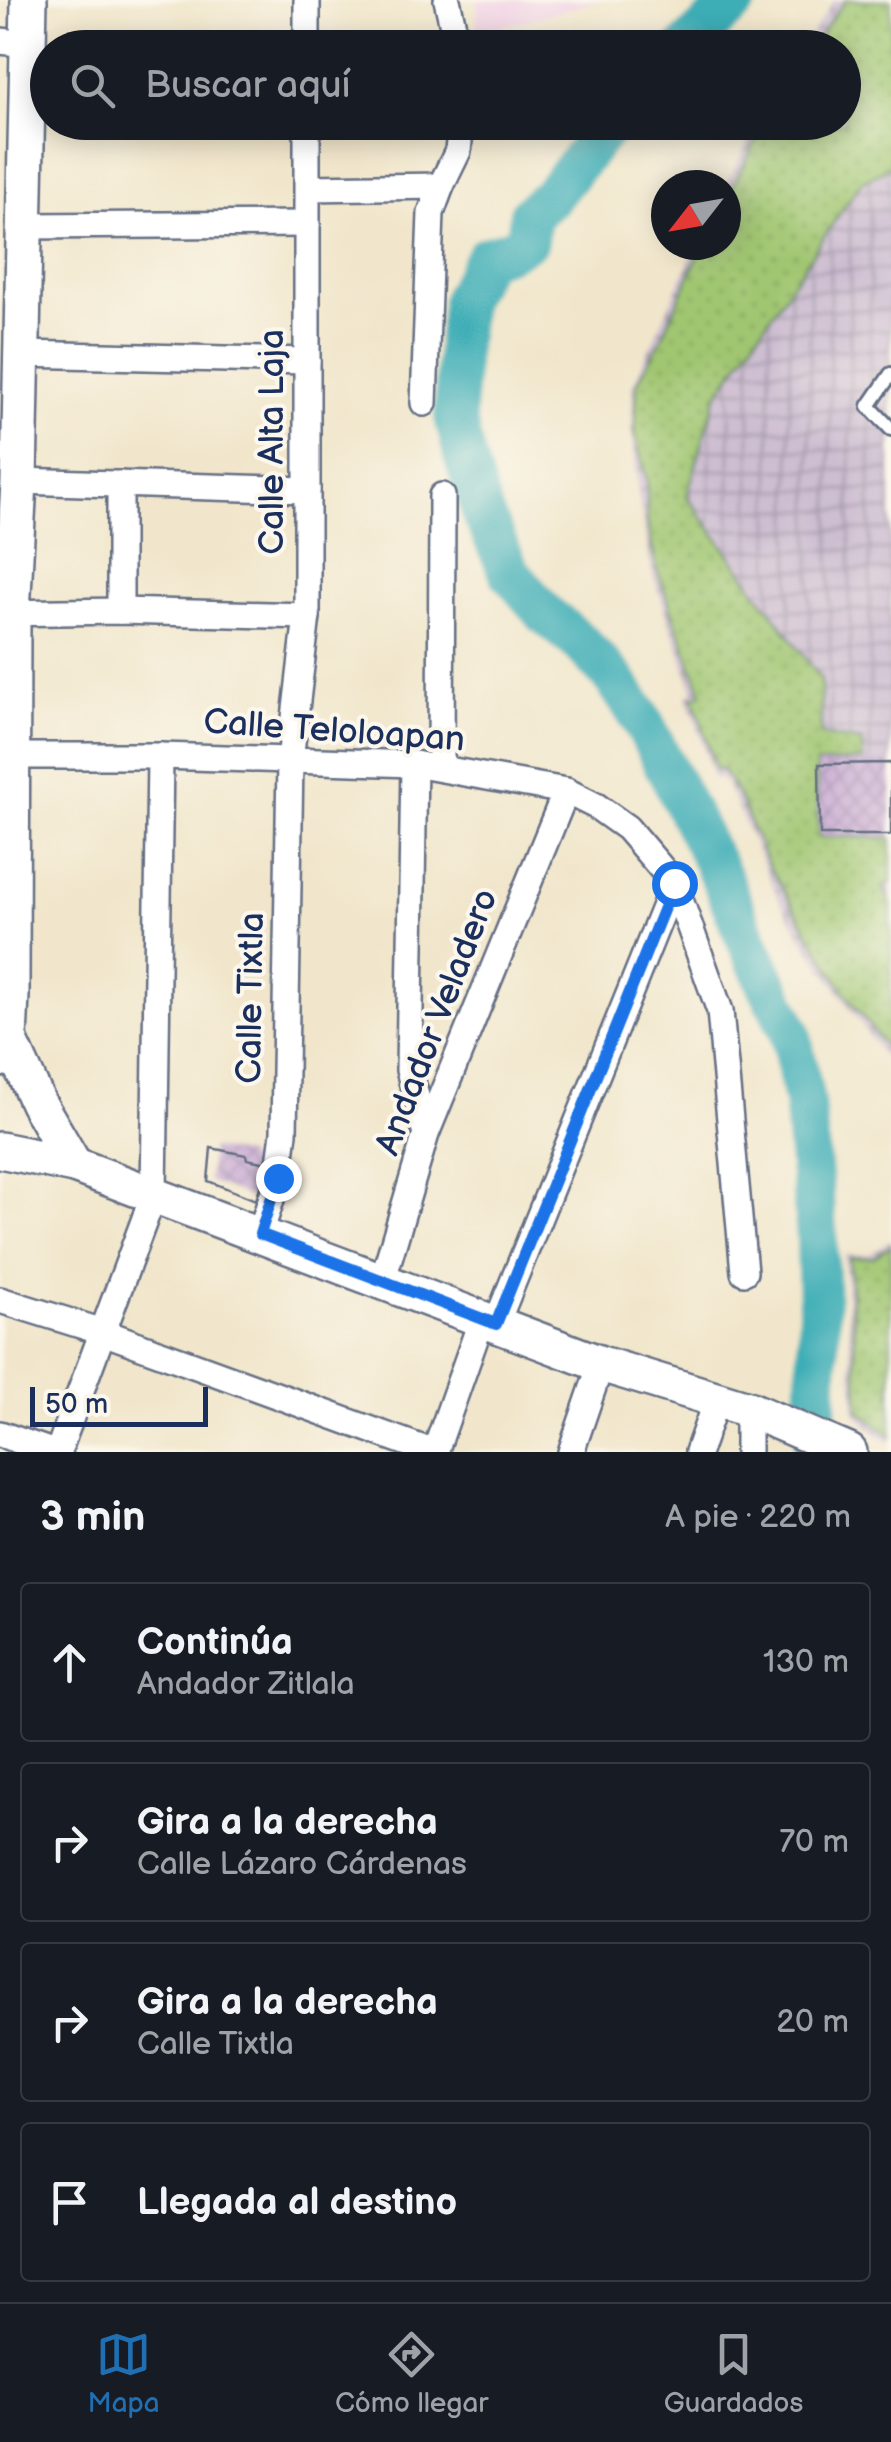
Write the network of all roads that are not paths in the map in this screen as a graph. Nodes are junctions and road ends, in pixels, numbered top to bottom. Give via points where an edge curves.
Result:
1 (29, 0) edge
2 (307, 0) edge
3 (448, 0) edge
4 (307, 30) edge
5 (455, 30) edge
6 (14, 42) edge
7 (30, 75) edge
8 (33, 140) edge
9 (308, 140) edge
10 (459, 140) edge
11 (441, 186) junction
12 (308, 188) junction
13 (307, 224) junction
14 (25, 226) junction
15 (22, 354) junction
16 (307, 361) junction
17 (891, 374) edge
18 (424, 402) dead end
19 (891, 429) edge
20 (19, 481) junction
21 (120, 484) junction
22 (307, 490) junction
23 (442, 496) dead end
24 (120, 612) junction
25 (6, 613) edge
26 (307, 616) junction
27 (14, 756) junction
28 (160, 756) junction
29 (290, 760) junction
30 (414, 764) junction
31 (442, 768) junction
32 (566, 791) junction
33 (6, 862) edge
34 (674, 883) junction
35 (6, 995) edge
36 (4, 1049) edge
37 (426, 1134) junction
38 (0, 1150) edge
39 (74, 1165) junction
40 (154, 1194) junction
41 (260, 1234) junction
42 (744, 1272) dead end
43 (382, 1282) junction
44 (0, 1300) edge
45 (489, 1322) junction
46 (103, 1332) junction
47 (601, 1364) junction
48 (732, 1404) junction
49 (0, 1434) edge
50 (843, 1449) edge
51 (55, 1452) edge
52 (434, 1452) edge
53 (571, 1452) edge
54 (698, 1452) edge
55 (748, 1452) edge

1 - 6 main road
2 - 4 street
3 - 5 street
6 - 7 main road
8 - 14 main road
9 - 12 street, Calle Alta Laja
10 - 11 street
11 - 12 street
11 - 18 street via 428,243
12 - 13 street, Calle Alta Laja
13 - 14 street
13 - 16 street, Calle Alta Laja
14 - 15 main road
15 - 16 street
15 - 20 main road
16 - 22 street, Calle Alta Laja
17 - 19 lane via 869,406
20 - 21 street
20 - 25 main road
21 - 22 street
21 - 24 street
22 - 26 street, Calle Alta Laja
23 - 31 street
24 - 25 street
24 - 26 street
25 - 27 main road
26 - 29 street, Calle Alta Laja
27 - 28 street, Calle Teloloapan
27 - 33 main road
28 - 29 street, Calle Teloloapan
28 - 40 street
29 - 30 street, Calle Teloloapan
29 - 41 street, Calle Tixtla via 284,1133
30 - 31 street, Calle Teloloapan
30 - 37 street via 409,1070
31 - 32 street, Calle Teloloapan
32 - 34 street, Calle Teloloapan via 627,828
32 - 37 street, Andador Veladero
33 - 35 main road
34 - 42 street via 720,1011
34 - 45 street
35 - 36 main road
36 - 39 main road
37 - 43 street, Andador Veladero
38 - 39 main road
39 - 40 main road
40 - 41 main road
40 - 46 street
41 - 43 main road
43 - 45 main road
44 - 46 street
45 - 47 main road
45 - 52 street
46 - 51 street
46 - 52 street
47 - 48 main road
47 - 53 street
48 - 50 main road
48 - 54 street
48 - 55 street
49 - 51 street

